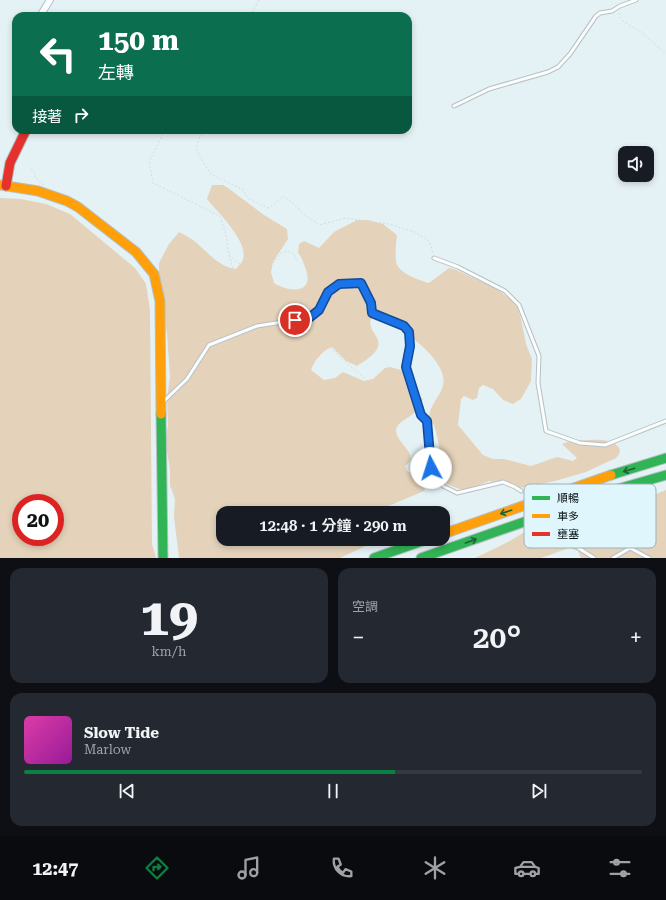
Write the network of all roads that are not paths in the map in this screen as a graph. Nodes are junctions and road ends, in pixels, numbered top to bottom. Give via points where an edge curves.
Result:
1 (50, 0) edge
2 (636, 0) edge
3 (42, 12) edge
4 (454, 106) dead end
5 (24, 134) edge
6 (3, 186) edge
7 (434, 258) road end
8 (160, 405) junction
9 (666, 421) edge
10 (666, 458) edge
11 (666, 475) edge
12 (586, 484) edge
13 (637, 484) edge
14 (521, 491) dead end
15 (524, 506) edge
16 (524, 522) edge
17 (450, 532) edge
18 (408, 546) edge
19 (579, 548) edge
20 (163, 558) edge
21 (374, 558) edge
22 (421, 558) edge
23 (594, 558) edge
24 (613, 558) edge
25 (649, 558) edge

1 - 3 street
2 - 4 lane via 596,16 558,67 489,89
5 - 6 main road via 10,163
6 - 8 main road via 38,191 78,207 136,252 154,274 160,301
7 - 9 lane via 505,290 519,305 539,356 538,383 546,431 580,443 605,445
8 - 14 lane via 187,379 209,345 257,326 295,320 304,322 319,310 328,292 339,284 361,283 371,303 372,313 404,326 409,332 410,346 406,367 421,415 427,421 431,468 443,486 457,493 503,482
8 - 20 main road
10 -> 12 main road
13 -> 11 main road
15 -> 17 main road
22 -> 16 main road
18 - 21 main road
19 - 23 lane
24 - 25 lane via 630,548

